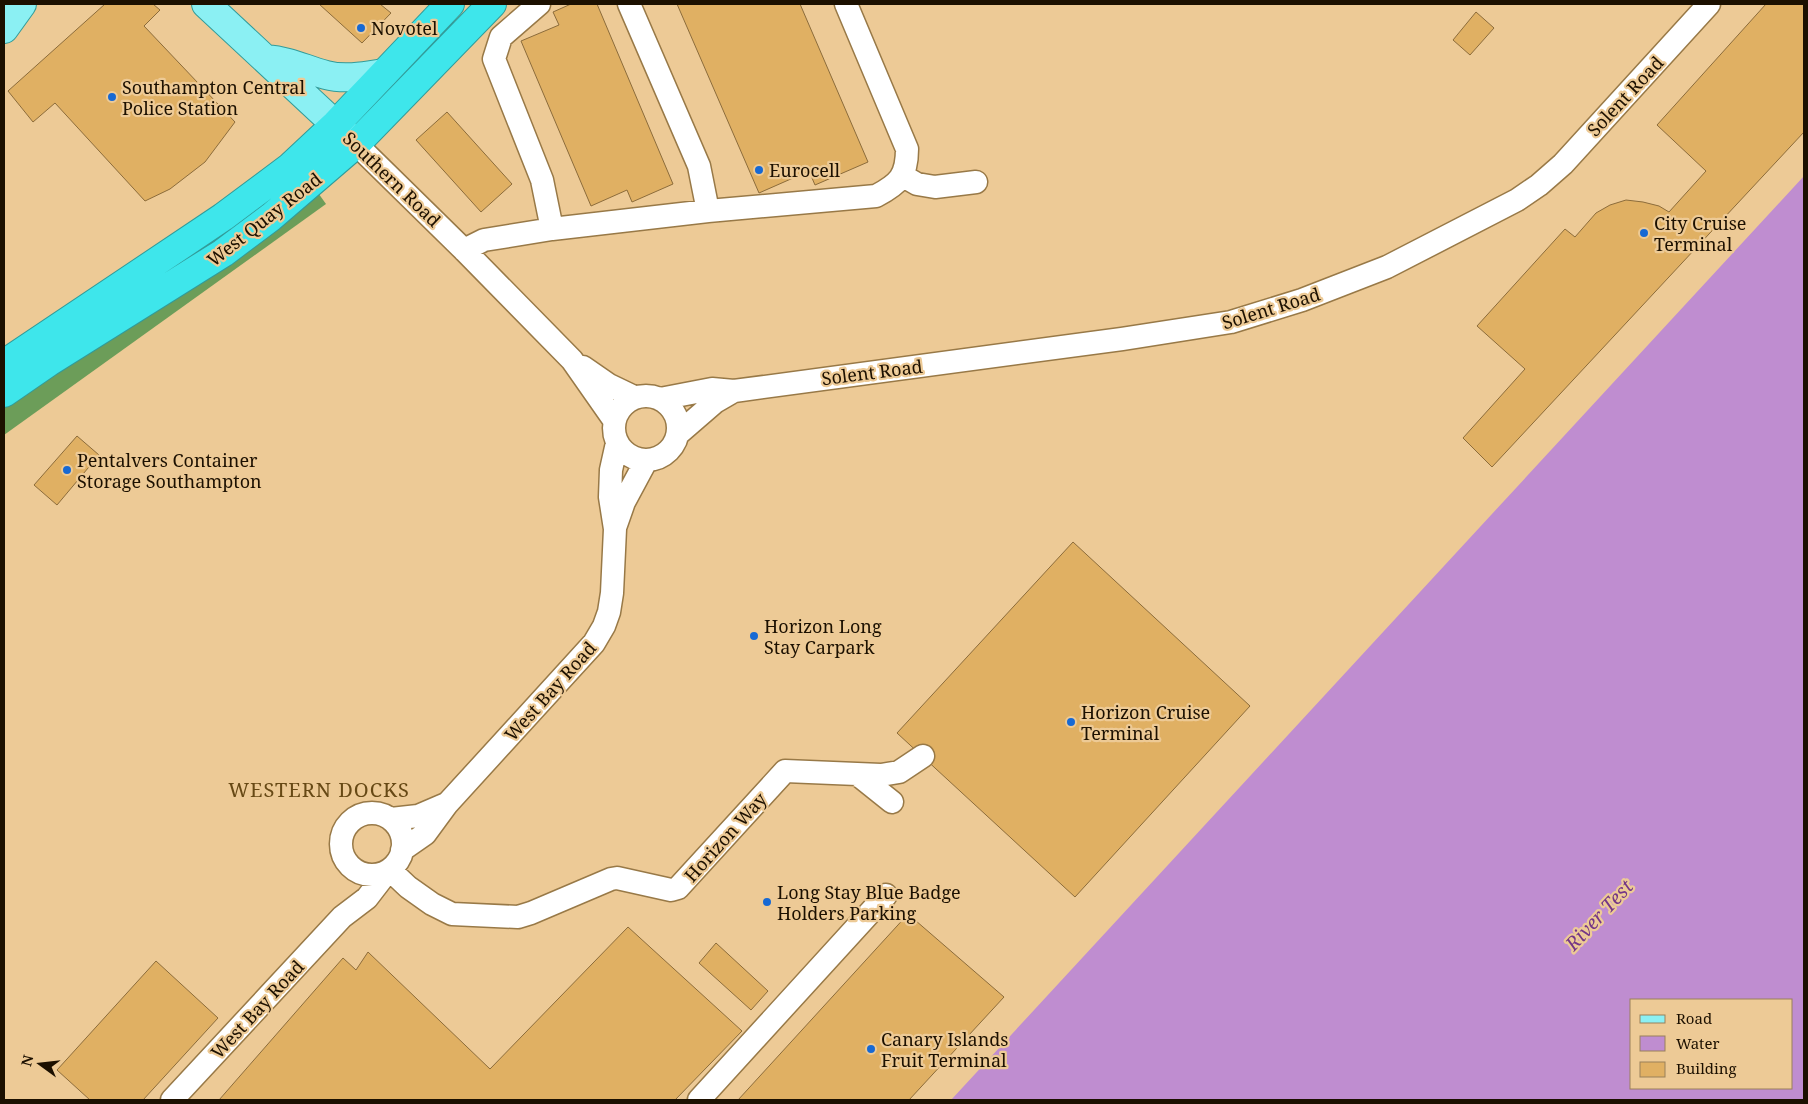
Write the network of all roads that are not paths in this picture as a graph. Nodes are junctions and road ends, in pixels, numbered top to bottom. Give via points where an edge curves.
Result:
1 (206, 4) edge
2 (450, 4) edge
3 (492, 4) edge
4 (539, 4) edge
5 (629, 4) edge
6 (846, 4) edge
7 (1709, 4) edge
8 (265, 58) junction
9 (384, 73) junction
10 (336, 124) junction
11 (356, 144) junction
12 (903, 176) junction
13 (976, 182) dead end
14 (708, 211) junction
15 (552, 229) junction
16 (464, 250) junction
17 (572, 360) junction
18 (4, 364) edge
19 (734, 391) junction
20 (4, 393) edge
21 (634, 397) junction
22 (660, 399) junction
23 (614, 420) junction
24 (678, 434) junction
25 (617, 444) junction
26 (646, 461) junction
27 (615, 529) junction
28 (923, 756) dead end
29 (857, 774) junction
30 (892, 802) dead end
31 (447, 804) junction
32 (391, 820) junction
33 (402, 850) junction
34 (353, 870) junction
35 (389, 871) junction
36 (886, 895) dead end
37 (342, 917) junction
38 (172, 1100) edge
39 (699, 1100) edge

1 - 8 main road, Southern Road
2 - 9 highway, West Quay Road
3 - 11 highway, West Quay Road
4 - 15 street via 501,38 494,59 542,180
5 - 14 street via 699,166
6 - 12 street via 907,149
7 - 19 street, Solent Road via 1540,185 1422,250 1352,282 1231,322
8 - 9 main road via 336,77
8 - 10 main road, Southern Road
9 - 10 highway, West Quay Road
10 - 11 main road, Southern Road
10 - 18 highway, West Quay Road via 290,167 222,217
11 - 16 street, Southern Road
11 - 20 highway, West Quay Road via 271,217 223,253
12 - 13 street via 917,184 935,187
12 - 14 street via 892,188 876,196
14 - 15 street
15 - 16 street via 484,240
16 - 17 street, Southern Road
17 - 21 street, Southern Road via 609,385
17 - 23 street, Southern Road
19 - 22 street, Solent Road via 712,389
19 - 24 street, Solent Road via 715,402
21 - 22 street
21 - 23 street via 618,410
22 - 24 street via 675,414
23 - 25 street
24 - 26 street via 666,453
25 - 26 street via 629,456
25 - 27 street, West Bay Road via 611,470 610,497
26 - 27 street, West Bay Road via 624,502
27 - 31 street, West Bay Road via 609,612 594,643
28 - 29 street, Horizon Way via 899,772
29 - 30 street
29 - 35 street, Horizon Way via 784,771 678,888 671,890 617,878 518,917 452,914 432,904
31 - 32 street, West Bay Road via 418,816
31 - 33 street, West Bay Road via 424,834
32 - 33 street via 401,833
32 - 34 street via 372,813 354,818 348,824 340,846 344,859
33 - 35 street
34 - 35 street via 370,876
34 - 37 street, West Bay Road via 351,890
35 - 37 street, West Bay Road via 367,898
36 - 39 street
37 - 38 street, West Bay Road

